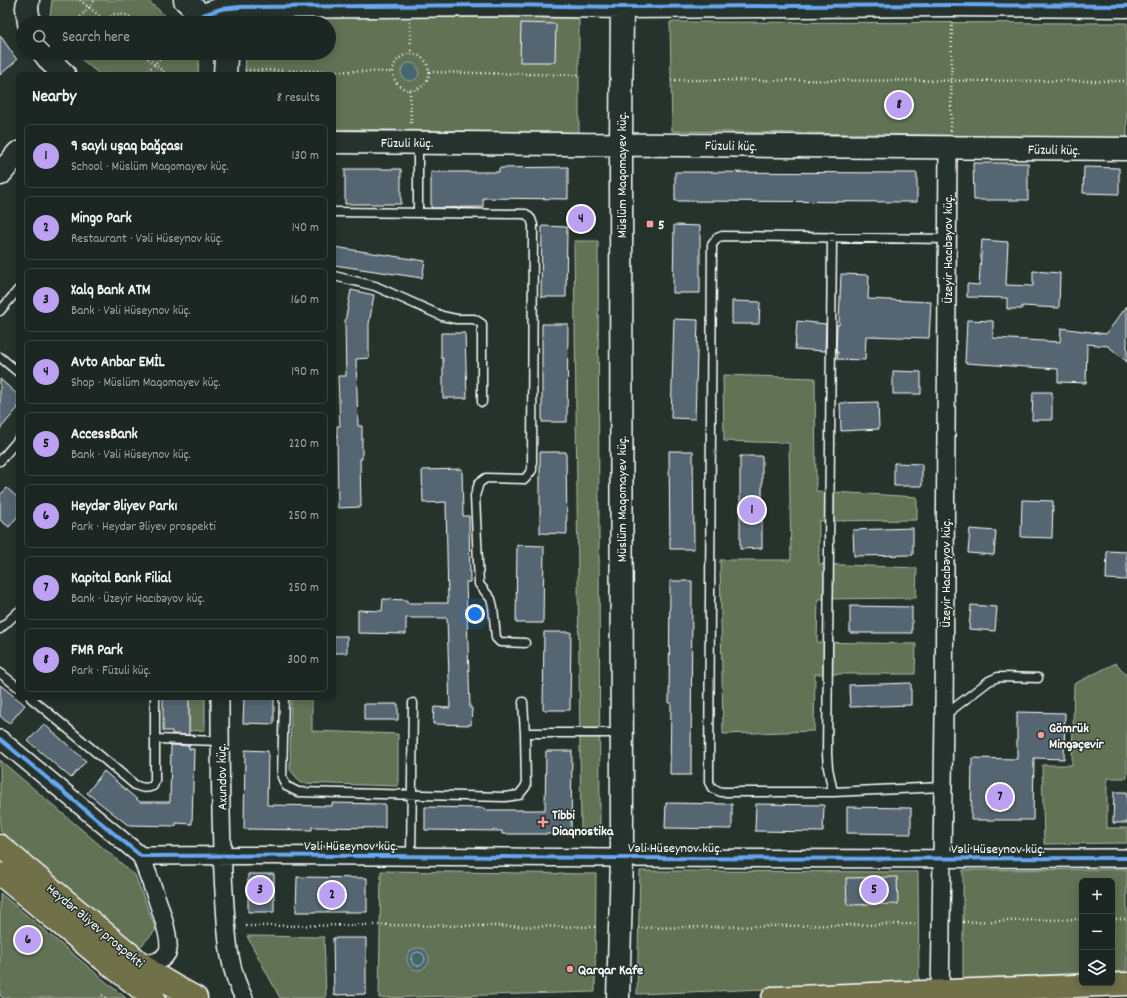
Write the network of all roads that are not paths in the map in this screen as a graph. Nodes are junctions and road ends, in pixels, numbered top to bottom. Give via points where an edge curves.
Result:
1 (28, 0) edge
2 (185, 0) edge
3 (498, 2) edge
4 (622, 4) edge
5 (1127, 6) edge
6 (951, 9) edge
7 (28, 16) edge
8 (203, 16) edge
9 (210, 16) edge
10 (49, 60) edge
11 (227, 60) edge
12 (62, 72) edge
13 (235, 72) edge
14 (415, 136) junction
15 (949, 141) junction
16 (336, 142) edge
17 (621, 144) junction
18 (1127, 149) edge
19 (16, 155) edge
20 (0, 174) edge
21 (336, 212) edge
22 (418, 213) junction
23 (832, 237) junction
24 (948, 239) junction
25 (336, 276) edge
26 (16, 292) edge
27 (0, 311) edge
28 (0, 357) edge
29 (16, 370) edge
30 (482, 402) dead end
31 (16, 442) edge
32 (0, 461) edge
33 (16, 614) edge
34 (0, 629) edge
35 (525, 643) dead end
36 (0, 672) edge
37 (1038, 678) dead end
38 (16, 686) edge
39 (33, 700) edge
40 (155, 700) edge
41 (220, 700) edge
42 (284, 700) edge
43 (523, 702) dead end
44 (413, 703) dead end
45 (944, 716) junction
46 (525, 733) junction
47 (622, 733) junction
48 (0, 739) edge
49 (155, 740) junction
50 (220, 741) junction
51 (943, 787) junction
52 (832, 792) junction
53 (412, 795) junction
54 (0, 846) edge
55 (222, 855) junction
56 (141, 856) junction
57 (411, 856) junction
58 (622, 858) junction
59 (1127, 858) edge
60 (942, 859) junction
61 (0, 874) edge
62 (141, 963) junction
63 (1127, 984) edge
64 (940, 995) edge
65 (154, 998) edge
66 (196, 998) edge
67 (244, 998) edge
68 (618, 998) edge
69 (773, 998) edge

1 - 7 street
2 - 8 street
3 - 4 street
3 - 9 street via 240,8 221,9
4 - 6 street
4 - 17 street, Müslüm Maqomayev küç.
5 - 6 street
10 - 12 street
11 - 13 street
14 - 16 street, Füzuli küç.
14 - 17 street, Füzuli küç.
14 - 22 lane
15 - 17 street, Füzuli küç.
15 - 18 street, Füzuli küç.
15 - 24 street, Üzeyir Hacıbəyov küç.
17 - 47 street, Müslüm Maqomayev küç.
19 - 20 street
21 - 22 lane
22 - 35 lane via 526,214 533,225 532,470 525,479 486,478 479,483 475,496 479,584 491,599 496,638 500,642
23 - 24 lane
23 - 52 lane via 827,754
23 - 52 lane via 722,236 717,238 712,246 710,782 712,788 721,792
24 - 45 street, Üzeyir Hacıbəyov küç.
25 - 30 lane via 375,286 442,316 474,319 482,324
26 - 27 lane
28 - 29 lane
31 - 32 lane
33 - 34 lane
36 - 38 lane
37 - 45 lane via 998,677 989,681
39 - 49 lane via 135,785 142,788 153,786 155,781
40 - 49 lane
41 - 50 street, Axundov küç.
42 - 53 lane via 282,777 286,786 298,792
43 - 46 lane
44 - 53 lane
45 - 51 street, Üzeyir Hacıbəyov küç.
46 - 47 lane
46 - 53 lane via 526,786 519,795
47 - 58 street, Müslüm Maqomayev küç.
48 - 56 street
49 - 50 lane
50 - 55 street, Axundov küç.
51 - 52 lane
51 - 60 street, Üzeyir Hacıbəyov küç.
53 - 57 lane
54 - 62 main road, Heydər Əliyev prospekti
55 - 56 street, Vəli Hüseynov küç.
55 - 57 street, Vəli Hüseynov küç.
55 - 67 street, Axundov küç. via 230,957 237,986
56 - 62 street via 169,945 168,952 161,960
57 - 58 street, Vəli Hüseynov küç.
58 - 60 street, Vəli Hüseynov küç.
58 - 68 street, Müslüm Maqomayev küç.
59 - 60 street, Vəli Hüseynov küç.
60 - 64 street, Üzeyir Hacıbəyov küç.
61 - 65 main road, Heydər Əliyev prospekti
62 - 66 main road, Heydər Əliyev prospekti via 154,974
63 - 64 main road
64 - 69 main road

